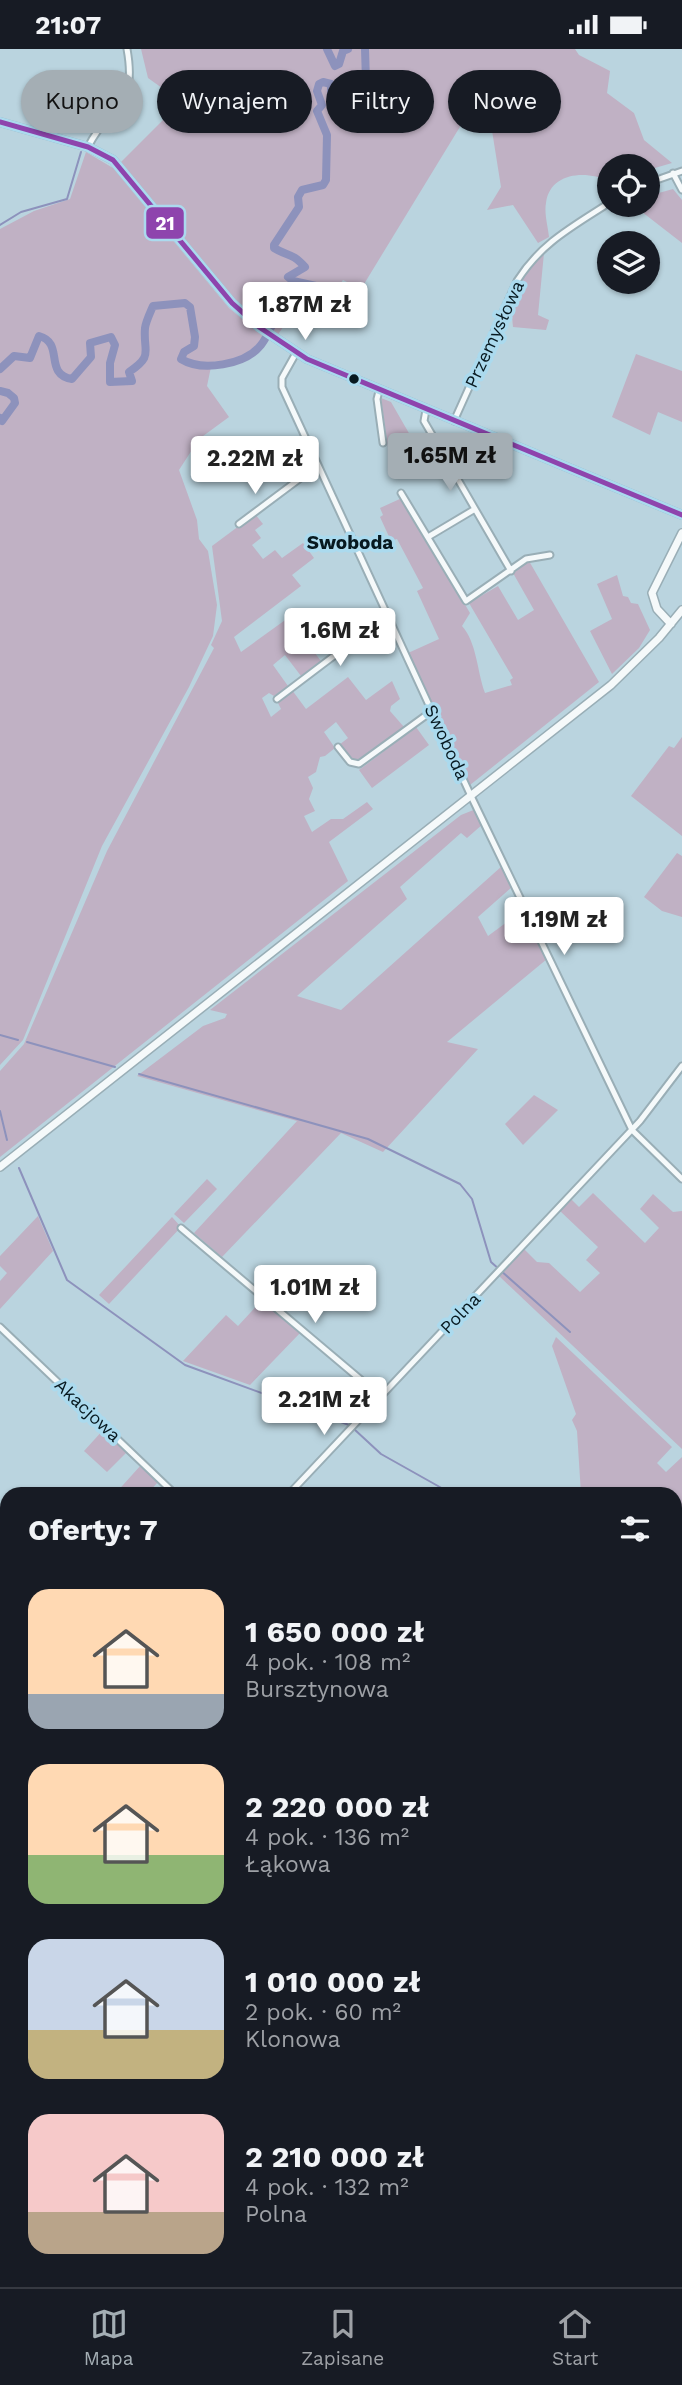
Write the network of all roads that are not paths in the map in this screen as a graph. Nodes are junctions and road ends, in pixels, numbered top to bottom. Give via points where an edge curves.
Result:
1 (127, 49) edge
2 (0, 122) edge
3 (88, 147) junction
4 (682, 170) edge
5 (673, 173) junction
6 (660, 178) edge
7 (682, 190) edge
8 (597, 211) edge
9 (296, 353) junction
10 (379, 391) junction
11 (426, 410) junction
12 (454, 421) junction
13 (383, 443) dead end
14 (318, 465) junction
15 (401, 493) dead end
16 (475, 509) junction
17 (682, 515) edge
18 (239, 524) dead end
19 (682, 533) edge
20 (428, 537) junction
21 (550, 555) dead end
22 (511, 571) junction
23 (682, 610) edge
24 (388, 615) junction
25 (671, 624) junction
26 (277, 699) dead end
27 (432, 711) junction
28 (338, 747) dead end
29 (471, 796) junction
30 (682, 1066) edge
31 (632, 1131) junction
32 (0, 1167) edge
33 (682, 1179) edge
34 (181, 1228) dead end
35 (0, 1327) edge
36 (380, 1397) junction
37 (168, 1487) edge
38 (296, 1487) edge

1 - 3 street via 129,89
2 - 3 main road
3 - 9 main road via 122,169 226,296
4 - 5 street
5 - 6 street
5 - 7 street
8 - 12 street, Przemysłowa via 543,246 528,263
9 - 10 main road
9 - 14 street, Swoboda via 281,385
10 - 11 main road
10 - 13 street
11 - 12 main road
11 - 16 street via 425,421
12 - 17 main road
14 - 18 street
14 - 24 street, Swoboda
15 - 20 street
16 - 20 street
16 - 22 street
19 - 25 main road via 652,593 657,609
20 - 22 street via 466,601
21 - 22 street via 526,559
23 - 25 main road
24 - 26 street
24 - 27 street, Swoboda
25 - 29 main road via 611,685
27 - 28 street via 359,764 350,762
27 - 29 street, Swoboda
29 - 31 street, Swoboda
29 - 32 main road
30 - 31 street, Polna
31 - 33 street
31 - 36 street, Polna
34 - 36 street
35 - 37 street, Akacjowa
36 - 38 street, Polna

